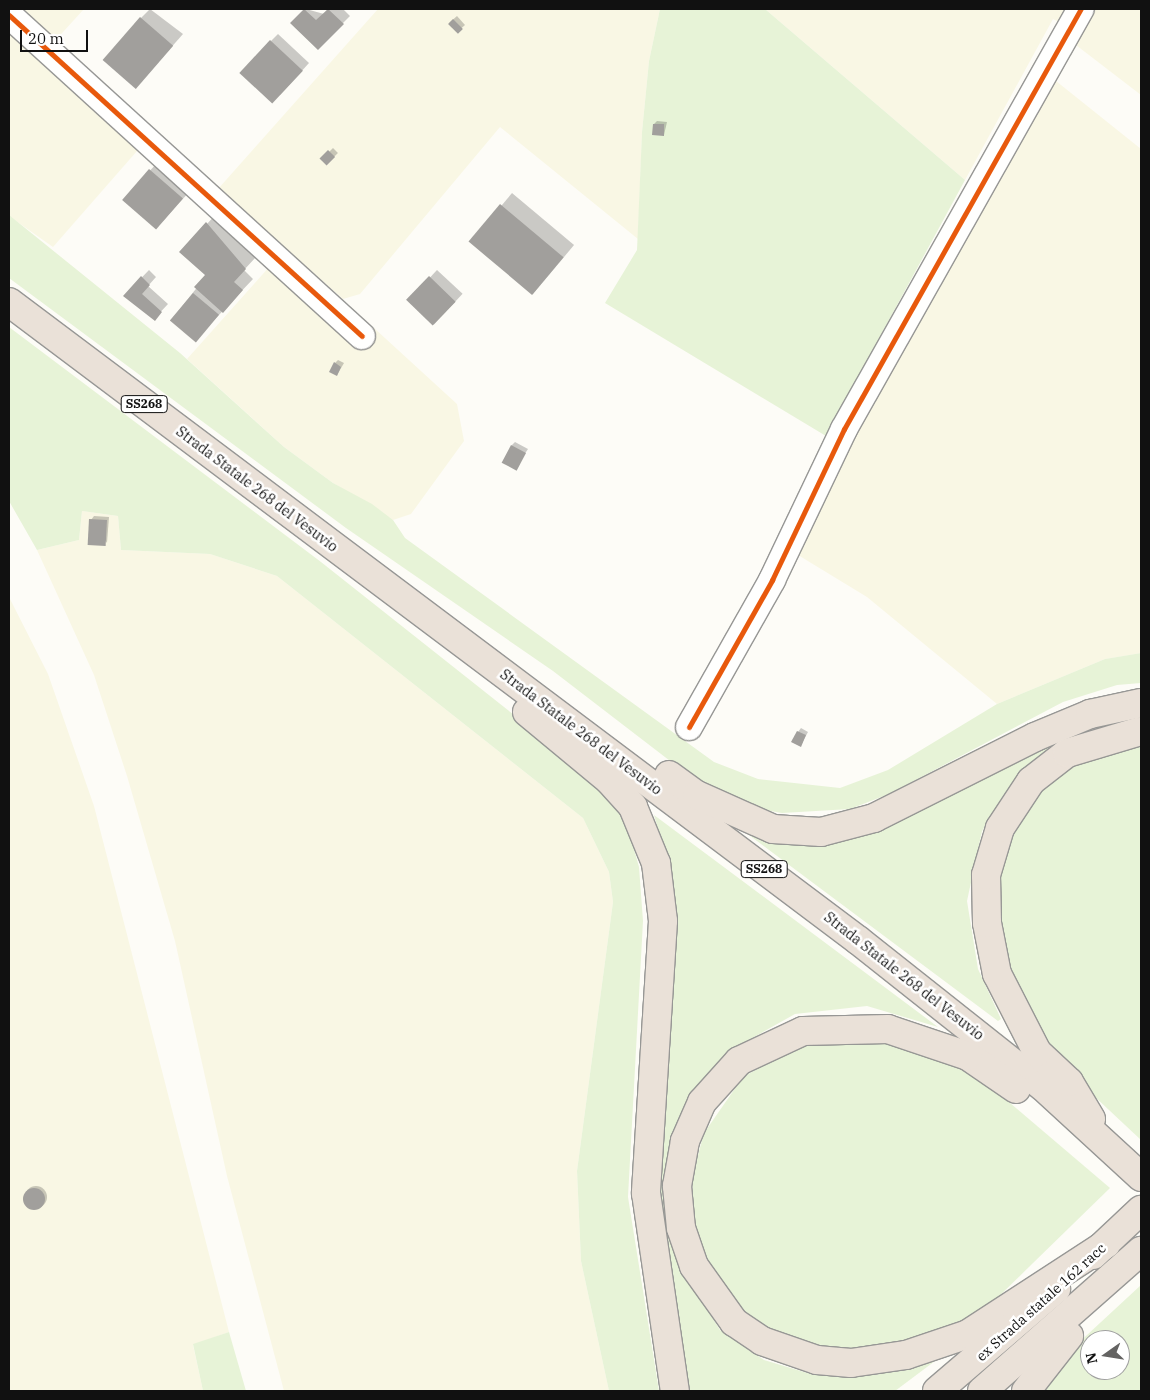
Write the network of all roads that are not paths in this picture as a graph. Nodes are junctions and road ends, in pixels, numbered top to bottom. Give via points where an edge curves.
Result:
1 (1081, 9) edge
2 (9, 15) edge
3 (9, 302) edge
4 (362, 336) dead end
5 (424, 614) junction
6 (484, 659) junction
7 (1141, 703) edge
8 (689, 727) dead end
9 (1141, 731) edge
10 (1103, 1139) junction
11 (1138, 1173) edge
12 (1141, 1210) edge
13 (1106, 1244) junction
14 (1134, 1258) edge
15 (675, 1391) edge
16 (938, 1391) edge
17 (982, 1391) edge
18 (1026, 1391) edge

1 - 8 street via 844,429 772,580
2 - 4 street
3 - 5 highway, Strada Statale 268 del Vesuvio / SS268
5 - 6 highway, Strada Statale 268 del Vesuvio / SS268
5 - 15 highway via 494,684 609,780 633,806 649,840 664,921 646,1193
6 - 7 highway via 569,706 697,795 773,829 821,832 874,818 1035,737 1090,714
6 - 10 highway, Strada Statale 268 del Vesuvio / SS268 via 967,1024
9 - 10 highway via 1067,753 1031,781 1000,828 986,875 987,923 1001,983 1037,1052 1069,1082
10 - 11 highway, Strada Statale 268 del Vesuvio / SS268
11 - 13 highway via 1072,1137 988,1066 888,1029 803,1031 739,1061 702,1102 685,1141 677,1186 681,1228 694,1266 734,1322 762,1341 817,1360 851,1363 906,1355 968,1334
12 - 13 highway, ex Strada statale 162 racc
13 - 16 highway, ex Strada statale 162 racc
14 - 17 highway, ex Strada statale 162 racc
14 - 18 highway

